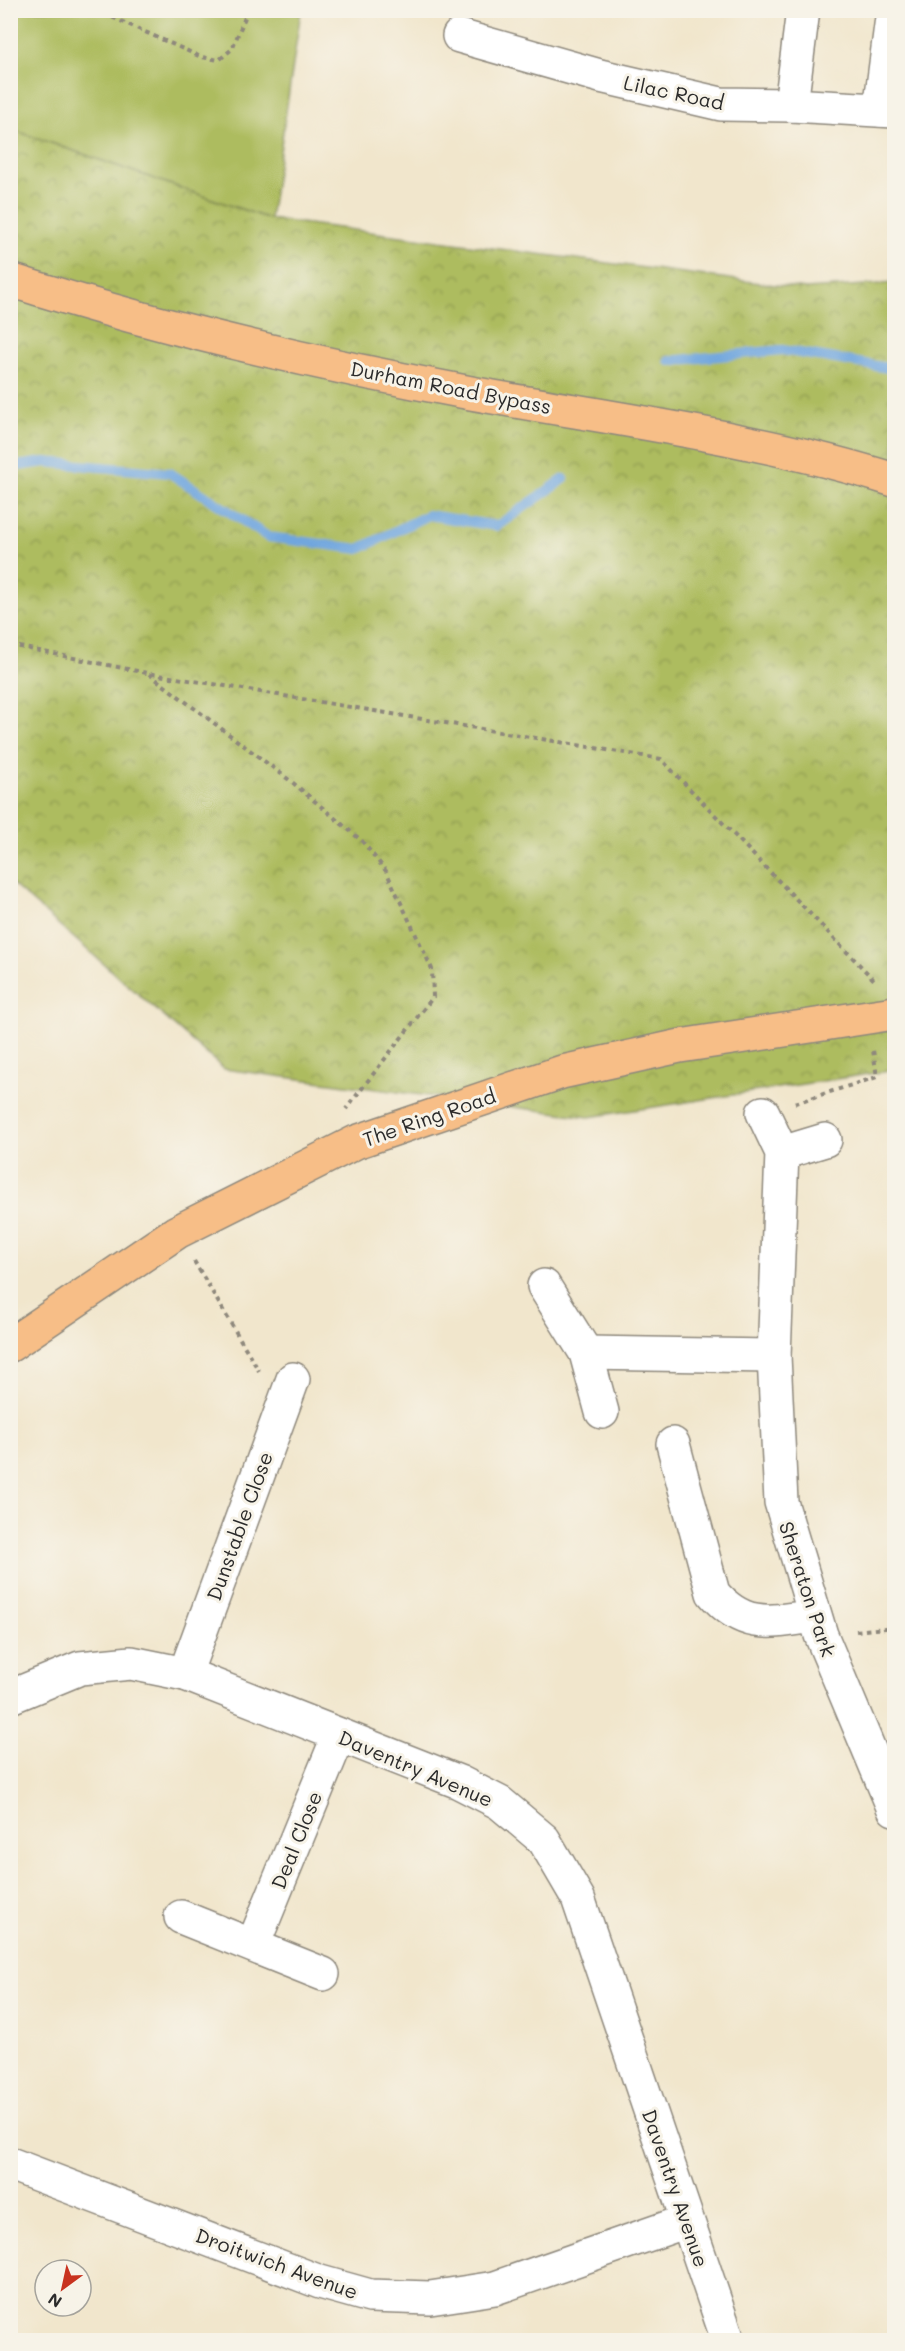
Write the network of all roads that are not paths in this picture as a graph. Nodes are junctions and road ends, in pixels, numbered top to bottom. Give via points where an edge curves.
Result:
1 (803, 10) edge
2 (893, 10) edge
3 (463, 19) edge
4 (791, 105) junction
5 (887, 110) edge
6 (10, 280) edge
7 (894, 480) edge
8 (881, 1016) edge
9 (763, 1113) road end
10 (825, 1140) dead end
11 (782, 1154) junction
12 (544, 1286) dead end
13 (10, 1345) edge
14 (586, 1353) junction
15 (774, 1356) junction
16 (293, 1379) dead end
17 (602, 1412) dead end
18 (674, 1444) dead end
19 (814, 1616) junction
20 (185, 1674) junction
21 (10, 1697) edge
22 (339, 1736) junction
23 (894, 1809) edge
24 (181, 1917) dead end
25 (253, 1945) junction
26 (324, 1974) dead end
27 (10, 2164) edge
28 (687, 2221) junction
29 (728, 2340) edge

1 - 4 street
2 - 5 street
3 - 4 street, Lilac Road via 600,76 721,104
4 - 5 street, Lilac Road
6 - 7 main road, Durham Road Bypass via 93,307 282,354 737,441
8 - 13 main road, The Ring Road via 680,1046 562,1072 356,1142 177,1232
9 - 11 street, Sheraton Park
10 - 11 street
11 - 15 street, Sheraton Park
12 - 14 street
14 - 15 street
14 - 17 street
15 - 19 street, Sheraton Park via 781,1502
16 - 20 street, Dunstable Close
18 - 19 street via 707,1574 719,1600 754,1622
19 - 23 street, Sheraton Park
20 - 21 street, Daventry Avenue via 131,1664 80,1668
20 - 22 street, Daventry Avenue
22 - 25 street, Deal Close
22 - 28 street, Daventry Avenue via 469,1787 500,1803 544,1840 578,1898
24 - 25 street
25 - 26 street
27 - 28 street, Droitwich Avenue via 320,2282 369,2296 430,2298 495,2288
28 - 29 street, Daventry Avenue

